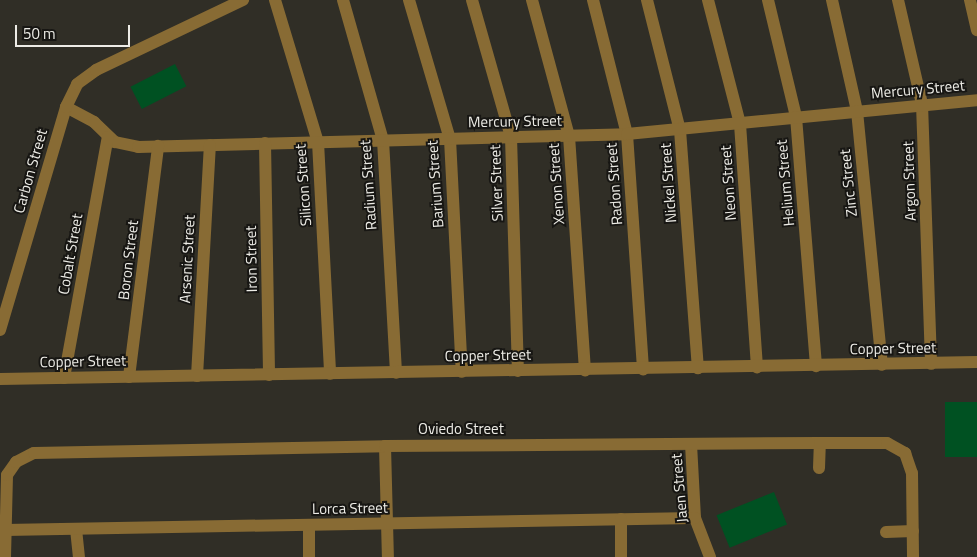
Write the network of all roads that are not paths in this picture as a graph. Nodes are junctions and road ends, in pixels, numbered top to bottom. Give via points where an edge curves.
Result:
1 (243, 0) edge
2 (275, 0) edge
3 (343, 0) edge
4 (409, 0) edge
5 (472, 0) edge
6 (532, 0) edge
7 (593, 0) edge
8 (647, 0) edge
9 (708, 0) edge
10 (768, 0) edge
11 (832, 0) edge
12 (898, 0) edge
13 (970, 0) edge
14 (977, 30) edge
15 (977, 100) edge
16 (922, 104) junction
17 (66, 107) junction
18 (857, 110) junction
19 (796, 117) junction
20 (740, 124) junction
21 (680, 130) junction
22 (627, 134) junction
23 (569, 136) junction
24 (108, 137) junction
25 (511, 137) junction
26 (450, 139) junction
27 (383, 140) junction
28 (318, 142) junction
29 (265, 143) junction
30 (210, 145) junction
31 (158, 146) junction
32 (0, 330) edge
33 (977, 362) edge
34 (931, 364) junction
35 (882, 365) junction
36 (816, 366) junction
37 (757, 367) junction
38 (698, 368) junction
39 (643, 369) junction
40 (585, 370) junction
41 (518, 371) junction
42 (462, 372) junction
43 (396, 373) junction
44 (330, 374) junction
45 (270, 375) junction
46 (197, 376) junction
47 (129, 377) junction
48 (64, 378) junction
49 (0, 379) edge
50 (820, 443) junction
51 (691, 444) junction
52 (385, 446) junction
53 (819, 468) dead end
54 (695, 518) junction
55 (621, 520) junction
56 (387, 524) junction
57 (309, 525) junction
58 (76, 529) junction
59 (5, 530) junction
60 (913, 530) junction
61 (886, 532) dead end
62 (5, 557) edge
63 (79, 557) edge
64 (309, 557) edge
65 (388, 557) edge
66 (621, 557) edge
67 (710, 557) edge
68 (913, 557) edge

1 - 17 street, Carbon Street via 86,77 77,84
2 - 28 street, Silicon Street
3 - 27 street, Radium Street
4 - 26 street, Barium Street
5 - 25 street, Silver Street
6 - 23 street, Xenon Street
7 - 22 street, Radon Street
8 - 21 street, Nickel Street
9 - 20 street, Neon Street
10 - 19 street, Helium Street
11 - 18 street, Zinc Street
12 - 16 street, Argon Street
13 - 14 street
15 - 16 street, Mercury Street
16 - 18 street, Mercury Street
16 - 34 street, Argon Street
17 - 24 street, Mercury Street via 89,119
17 - 32 street, Carbon Street
18 - 19 street, Mercury Street
18 - 35 street, Zinc Street
19 - 20 street, Mercury Street
19 - 36 street, Helium Street
20 - 21 street, Mercury Street
20 - 37 street, Neon Street
21 - 22 street, Mercury Street
21 - 38 street, Nickel Street
22 - 23 street, Mercury Street
22 - 39 street, Radon Street
23 - 25 street, Mercury Street
23 - 40 street, Xenon Street
24 - 31 street, Mercury Street via 124,146
24 - 48 street, Cobalt Street
25 - 26 street, Mercury Street
25 - 41 street, Silver Street
26 - 27 street, Mercury Street
26 - 42 street, Barium Street
27 - 28 street, Mercury Street
27 - 43 street, Radium Street
28 - 29 street, Mercury Street
28 - 44 street, Silicon Street
29 - 30 street, Mercury Street
29 - 45 street, Iron Street
30 - 31 street, Mercury Street
30 - 46 street, Arsenic Street
31 - 47 street, Boron Street
33 - 34 street, Copper Street
34 - 35 street, Copper Street
35 - 36 street, Copper Street
36 - 37 street, Copper Street
37 - 38 street, Copper Street
38 - 39 street, Copper Street
39 - 40 street, Copper Street
40 - 41 street, Copper Street
41 - 42 street, Copper Street
42 - 43 street, Copper Street
43 - 44 street, Copper Street
44 - 45 street, Copper Street
45 - 46 street, Copper Street
46 - 47 street, Copper Street
47 - 48 street, Copper Street
48 - 49 street, Copper Street
50 - 51 street, Oviedo Street
50 - 53 street
50 - 60 street, Oviedo Street via 887,443 905,453 912,473
51 - 52 street, Oviedo Street
51 - 54 street, Jaen Street
52 - 56 street
52 - 59 street, Oviedo Street via 34,453 16,462 5,480
54 - 55 street, Lorca Street
54 - 67 street, Jaen Street
55 - 56 street, Lorca Street
55 - 66 street
56 - 57 street, Lorca Street
56 - 65 street
57 - 58 street, Lorca Street
57 - 64 street
58 - 59 street, Lorca Street
58 - 63 street
59 - 62 street
60 - 61 street
60 - 68 street

